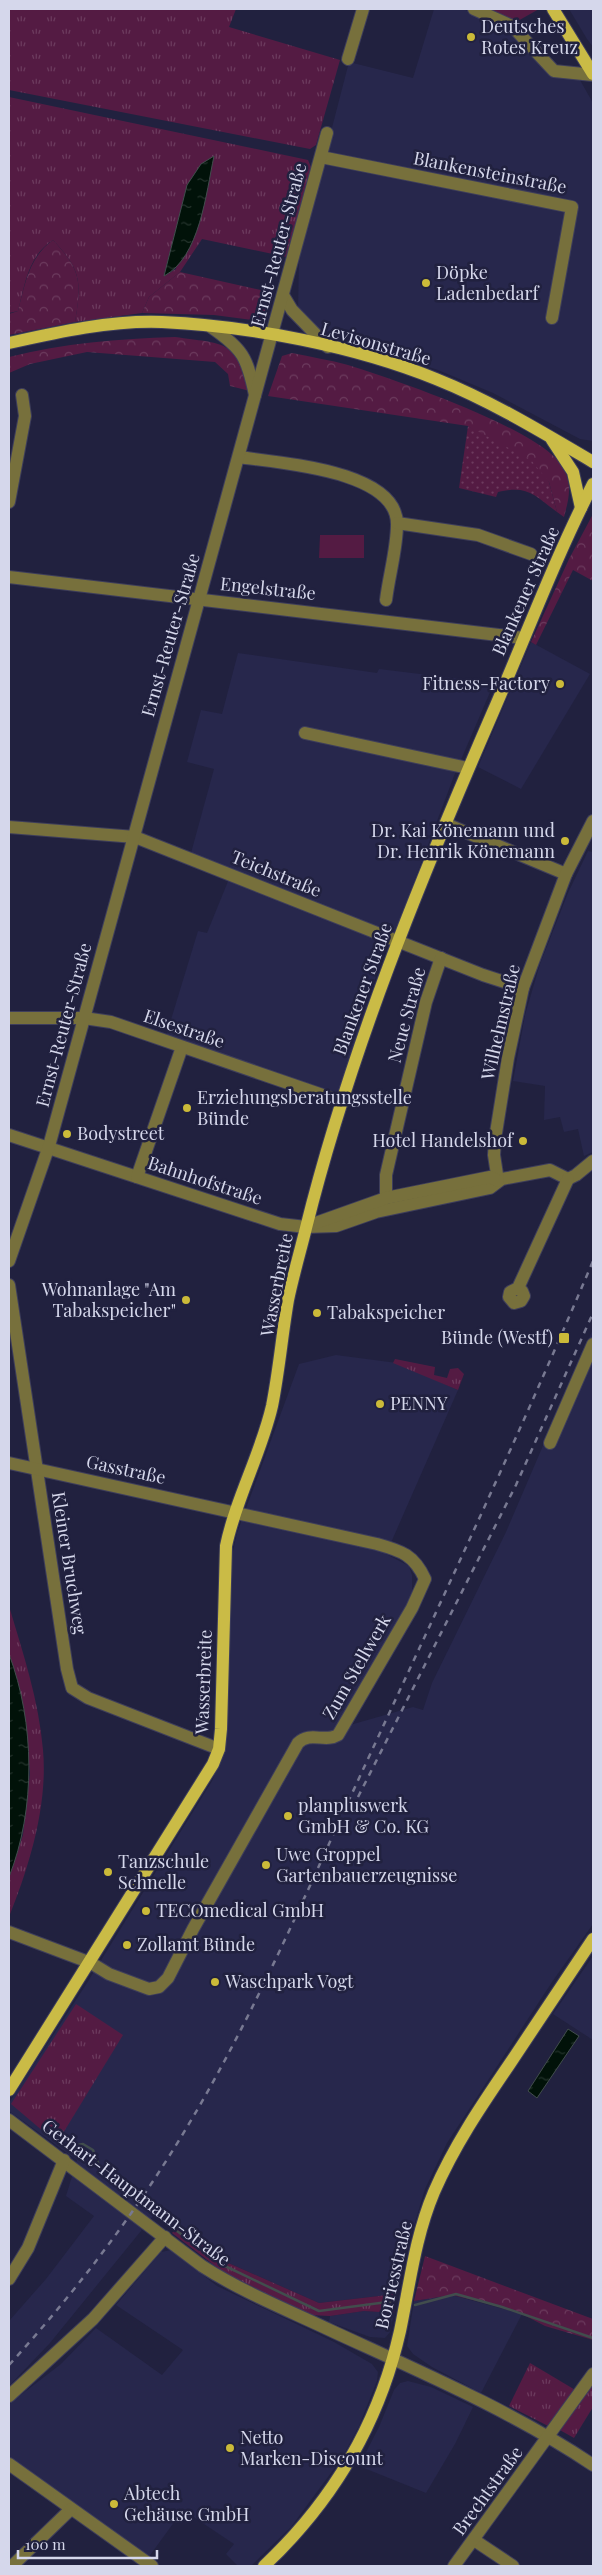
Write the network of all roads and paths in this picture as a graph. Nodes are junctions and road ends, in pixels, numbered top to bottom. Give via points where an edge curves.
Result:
1 (362, 9) edge
2 (474, 9) edge
3 (553, 9) edge
4 (348, 59) dead end
5 (593, 74) edge
6 (327, 133) dead end
7 (321, 157) junction
8 (283, 295) junction
9 (552, 318) dead end
10 (211, 327) junction
11 (272, 335) junction
12 (9, 343) edge
13 (328, 347) junction
14 (22, 396) dead end
15 (255, 397) junction
16 (550, 436) junction
17 (239, 457) junction
18 (593, 462) edge
19 (593, 484) edge
20 (9, 502) edge
21 (581, 508) junction
22 (397, 523) junction
23 (531, 554) dead end
24 (9, 576) edge
25 (199, 600) junction
26 (386, 600) dead end
27 (524, 638) junction
28 (305, 733) dead end
29 (468, 768) junction
30 (593, 821) edge
31 (446, 824) junction
32 (9, 827) edge
33 (135, 837) junction
34 (566, 874) junction
35 (398, 942) junction
36 (441, 958) junction
37 (523, 988) junction
38 (9, 1018) edge
39 (84, 1018) junction
40 (182, 1047) junction
41 (342, 1102) junction
42 (9, 1135) edge
43 (49, 1146) junction
44 (593, 1161) edge
45 (137, 1177) junction
46 (568, 1179) junction
47 (498, 1181) junction
48 (386, 1198) junction
49 (306, 1227) junction
50 (9, 1261) edge
51 (9, 1286) edge
52 (518, 1288) dead end
53 (593, 1344) edge
54 (590, 1359) edge
55 (550, 1443) dead end
56 (9, 1463) edge
57 (37, 1469) junction
58 (236, 1513) junction
59 (219, 1750) junction
60 (9, 1932) edge
61 (593, 1939) edge
62 (90, 1963) junction
63 (9, 2090) edge
64 (9, 2120) edge
65 (64, 2160) junction
66 (165, 2237) junction
67 (9, 2279) edge
68 (393, 2360) junction
69 (593, 2374) edge
70 (9, 2396) edge
71 (550, 2436) junction
72 (9, 2464) edge
73 (593, 2465) edge
74 (71, 2508) junction
75 (474, 2540) junction
76 (12, 2566) edge
77 (152, 2566) edge
78 (264, 2566) edge
79 (454, 2566) edge
80 (513, 2566) edge

1 - 4 street
2 - 5 street via 512,26 554,71
3 - 5 main road
6 - 7 street, Ernst-Reuter-Straße
7 - 8 street, Ernst-Reuter-Straße
7 - 9 street, Blankensteinstraße via 572,207
8 - 11 street, Ernst-Reuter-Straße
8 - 13 street via 292,310
10 - 11 main road, Levisonstraße
10 - 12 main road, Levisonstraße via 161,322 110,326
10 - 15 street via 237,348 249,364
11 - 13 main road, Levisonstraße
11 - 15 street, Ernst-Reuter-Straße
13 - 16 main road, Levisonstraße via 371,356 437,379
14 - 20 street via 25,416
15 - 17 street, Ernst-Reuter-Straße
16 - 18 main road, Levisonstraße
16 - 21 main road, Levisonstraße via 573,472
17 - 22 street via 338,474 366,483 386,495
17 - 25 street, Ernst-Reuter-Straße
19 - 21 main road, Blankener Straße
21 - 27 main road, Blankener Straße
22 - 23 street via 478,535
22 - 26 street
24 - 25 street, Engelstraße
25 - 27 street, Engelstraße
25 - 33 street, Ernst-Reuter-Straße
27 - 29 main road, Blankener Straße
28 - 29 street
29 - 31 main road, Blankener Straße
30 - 34 street, Wilhelmstraße
31 - 34 street
31 - 35 main road, Blankener Straße
32 - 33 street, Teichstraße
33 - 35 street, Teichstraße
33 - 39 street, Ernst-Reuter-Straße
34 - 37 street, Wilhelmstraße
35 - 36 street, Teichstraße
35 - 41 main road, Blankener Straße
36 - 37 street, Teichstraße
36 - 48 street, Neue Straße via 426,1002 386,1175
37 - 47 street, Wilhelmstraße via 495,1139
38 - 39 street, Elsestraße
39 - 40 street, Elsestraße via 111,1022
39 - 43 street, Ernst-Reuter-Straße
40 - 41 street, Elsestraße
40 - 45 street
41 - 49 main road, Blankener Straße
42 - 43 street, Bahnhofstraße
43 - 45 street, Bahnhofstraße
43 - 50 street
44 - 46 street
45 - 49 street, Bahnhofstraße via 280,1224
46 - 47 street, Bahnhofstraße via 550,1170
46 - 52 street
47 - 48 street, Bahnhofstraße via 490,1177
47 - 49 street, Bahnhofstraße via 490,1188 376,1212 336,1226
48 - 49 street, Bahnhofstraße
49 - 58 main road, Wasserbreite via 289,1297 271,1408
51 - 57 street, Kleiner Bruchweg
53 - 54 street
54 - 55 street
56 - 57 street, Gasstraße
57 - 58 street, Gasstraße
57 - 59 street, Kleiner Bruchweg via 72,1688 88,1698
58 - 59 main road, Wasserbreite via 226,1546
58 - 62 street, Zum Stellwerk via 388,1547 418,1564 425,1579 412,1608 338,1735 332,1739 308,1737 298,1743 168,1978 159,1987 149,1989
59 - 62 main road, Wasserbreite via 206,1778
60 - 62 street
61 - 68 main road, Borriesstraße via 471,2121 445,2168 414,2250
62 - 63 main road, Wasserbreite
64 - 65 street, Gerhart-Hauptmann-Straße
65 - 66 street, Gerhart-Hauptmann-Straße
65 - 67 street via 28,2248
66 - 68 street, Gerhart-Hauptmann-Straße via 228,2283
66 - 70 street via 93,2319
68 - 71 street, Gerhart-Hauptmann-Straße
68 - 78 main road, Borriesstraße via 385,2387 346,2468 314,2514
69 - 71 street, Brechtstraße
71 - 73 street, Gerhart-Hauptmann-Straße
71 - 75 street, Brechtstraße
72 - 74 street
74 - 76 street
74 - 77 street
75 - 79 street, Brechtstraße
75 - 80 street

